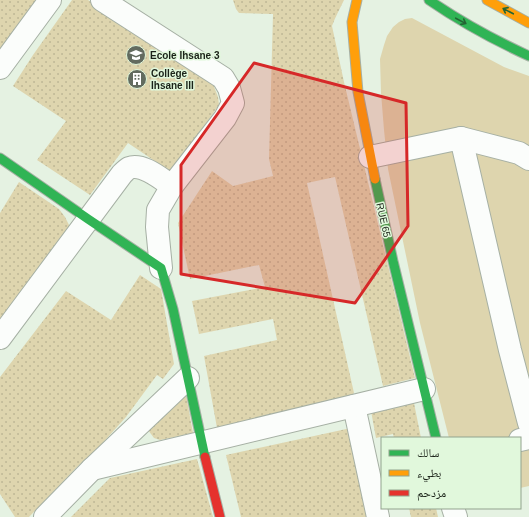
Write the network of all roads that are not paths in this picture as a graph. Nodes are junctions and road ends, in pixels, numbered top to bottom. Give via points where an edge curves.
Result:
1 (50, 0) edge
2 (102, 0) edge
3 (357, 0) edge
4 (429, 0) edge
5 (487, 0) edge
6 (529, 22) edge
7 (529, 56) edge
8 (0, 68) edge
9 (462, 138) junction
10 (370, 157) junction
11 (0, 158) edge
12 (529, 159) edge
13 (172, 186) junction
14 (88, 219) junction
15 (161, 268) junction
16 (0, 338) edge
17 (520, 348) edge
18 (188, 378) junction
19 (424, 389) junction
20 (354, 406) junction
21 (529, 423) edge
22 (436, 437) edge
23 (202, 442) junction
24 (92, 469) junction
25 (45, 517) edge
26 (220, 517) edge
27 (378, 517) edge

1 - 8 street
2 - 13 street via 223,78 229,88 233,102 225,118
3 - 10 street, RUE 65 via 352,22 358,92
4 -> 7 street via 450,15
6 -> 5 street
9 - 10 street
9 - 12 street
9 - 17 street
10 - 19 street, RUE 65
11 - 14 street
13 - 14 street via 147,170 129,168
13 - 15 street via 158,210
14 - 15 street
14 - 16 street
15 - 18 street
17 - 21 street
18 - 23 street
18 - 24 street
19 - 20 street
19 - 22 street, RUE 65
20 - 23 street
20 - 27 street
23 - 24 street
23 - 26 street
24 - 25 street

